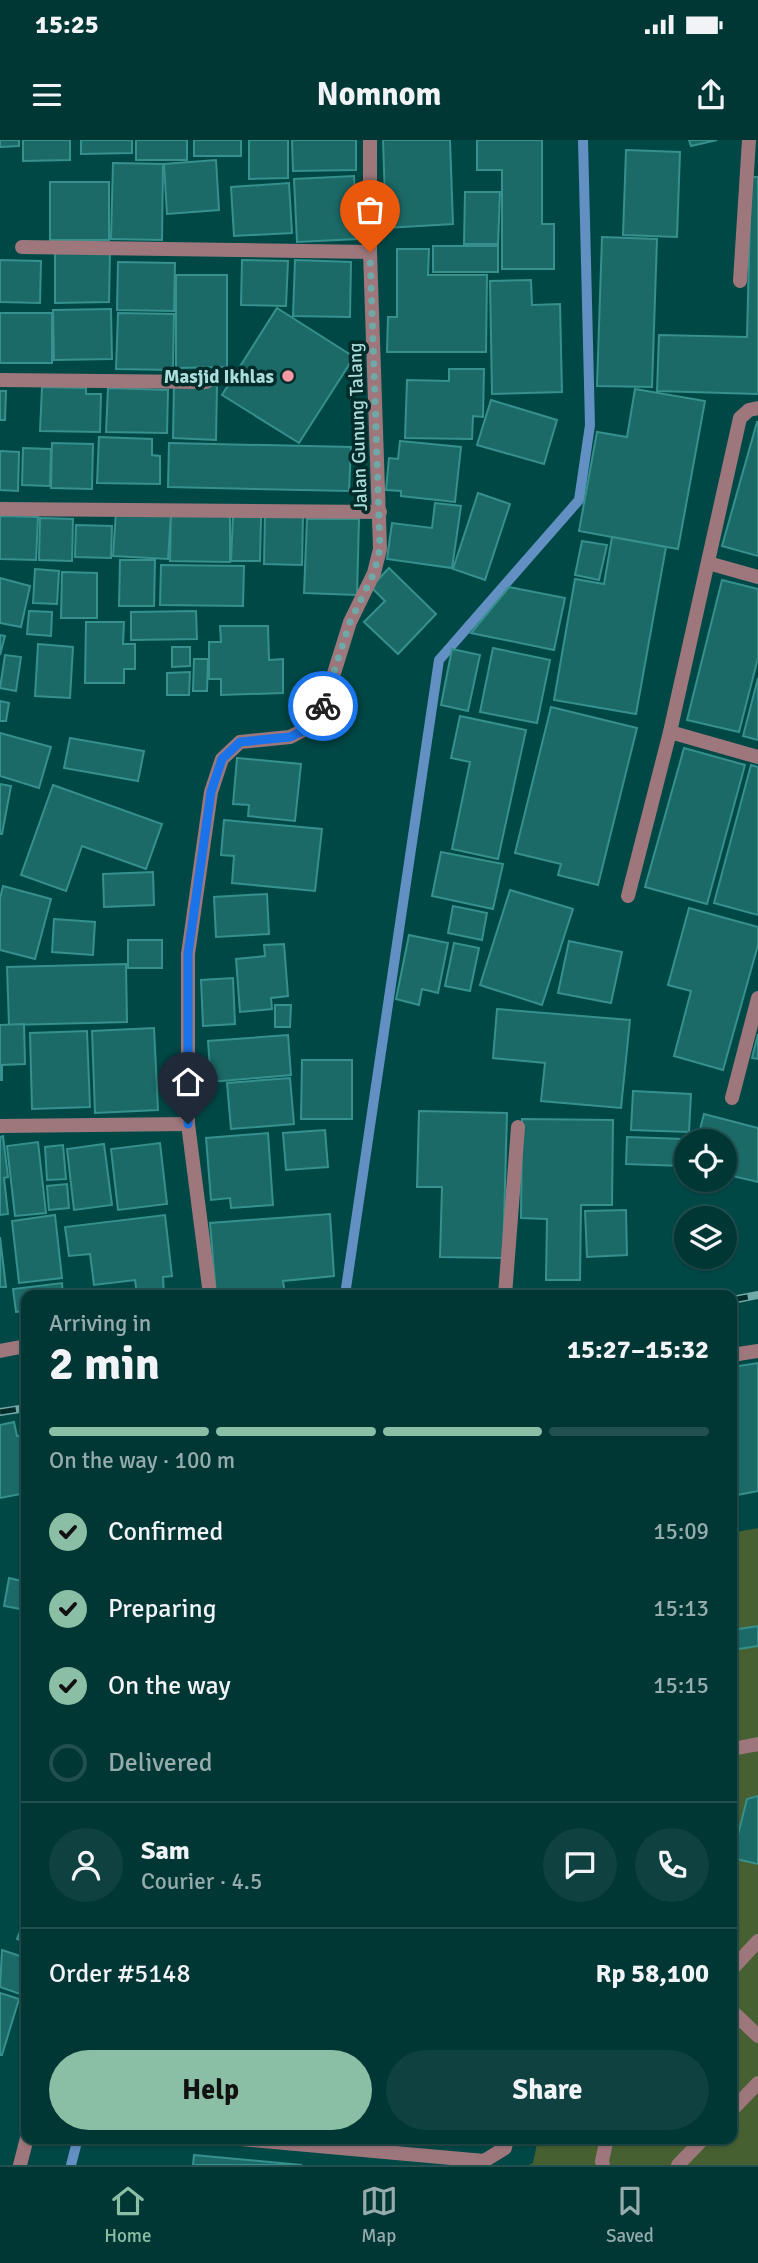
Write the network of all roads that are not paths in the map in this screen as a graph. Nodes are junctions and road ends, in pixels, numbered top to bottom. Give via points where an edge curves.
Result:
1 (370, 140) edge
2 (749, 140) edge
3 (22, 247) dead end
4 (370, 252) junction
5 (740, 281) dead end
6 (0, 380) edge
7 (206, 382) dead end
8 (758, 408) edge
9 (0, 509) edge
10 (380, 512) junction
11 (708, 563) junction
12 (758, 577) edge
13 (670, 732) junction
14 (758, 757) edge
15 (628, 896) dead end
16 (758, 998) edge
17 (732, 1098) dead end
18 (188, 1124) junction
19 (0, 1126) edge
20 (518, 1128) dead end
21 (209, 1290) edge
22 (505, 1290) edge
23 (21, 1347) edge
24 (0, 1351) edge
25 (758, 1351) edge
26 (737, 1354) edge
27 (758, 1744) edge
28 (737, 1748) edge
29 (758, 1941) edge
30 (737, 1964) edge
31 (737, 2016) edge
32 (758, 2036) edge
33 (758, 2083) edge
34 (737, 2105) edge
35 (25, 2144) edge
36 (323, 2144) edge
37 (506, 2144) edge
38 (605, 2144) edge
39 (698, 2144) edge
40 (20, 2165) edge
41 (603, 2165) edge
42 (678, 2165) edge

1 - 4 street, Jalan Gunung Talang
2 - 5 street
3 - 4 street
4 - 10 street, Jalan Gunung Talang
6 - 7 street
8 - 11 street via 740,418
9 - 10 street
10 - 18 street, Jalan Gunung Talang via 380,549 374,573 350,622 313,726 290,737 240,742 222,759 211,792 188,954
11 - 12 street
11 - 13 street
13 - 14 street
13 - 15 street
16 - 17 street
18 - 19 street
18 - 21 street, Jalan Gunung Talang
20 - 22 street
23 - 24 street
25 - 26 street
27 - 28 street
29 - 30 street
31 - 32 street
33 - 34 street
35 - 40 street
36 - 37 street via 484,2161
38 - 41 street
39 - 42 street

